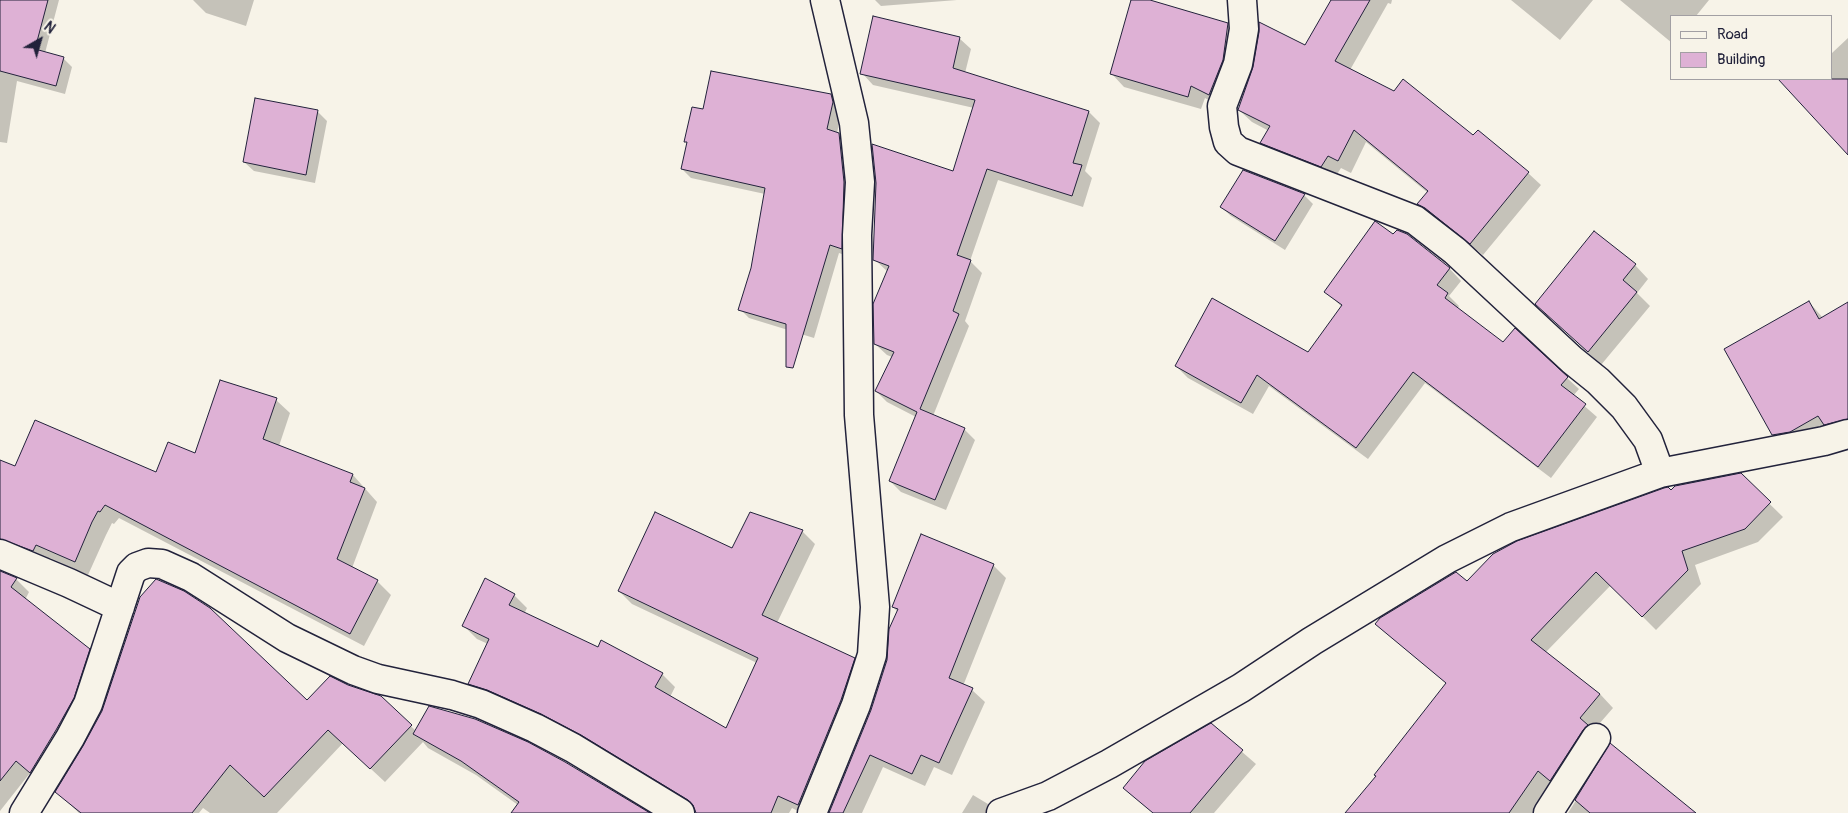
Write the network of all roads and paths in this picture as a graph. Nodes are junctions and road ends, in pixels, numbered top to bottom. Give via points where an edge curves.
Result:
1 (825, 0) edge
2 (1242, 0) edge
3 (1848, 434) edge
4 (1660, 472) junction
5 (0, 554) edge
6 (120, 607) junction
7 (1596, 738) dead end
8 (24, 813) edge
9 (680, 813) edge
10 (812, 813) edge
11 (1001, 813) edge
12 (1548, 813) edge

1 - 10 street via 854,123 860,182 857,235 859,415 875,607 872,655 856,705
2 - 4 street via 1244,29 1238,64 1222,106 1228,142 1254,158 1415,220 1455,251 1598,381 1648,440
3 - 4 street
4 - 11 street via 1511,527 1447,559 1241,688 1109,764 1048,796
5 - 6 street
6 - 8 street via 88,704
6 - 9 street via 131,573 148,563 162,564 191,577 287,638 353,670 378,679 452,694 535,728
7 - 12 street

